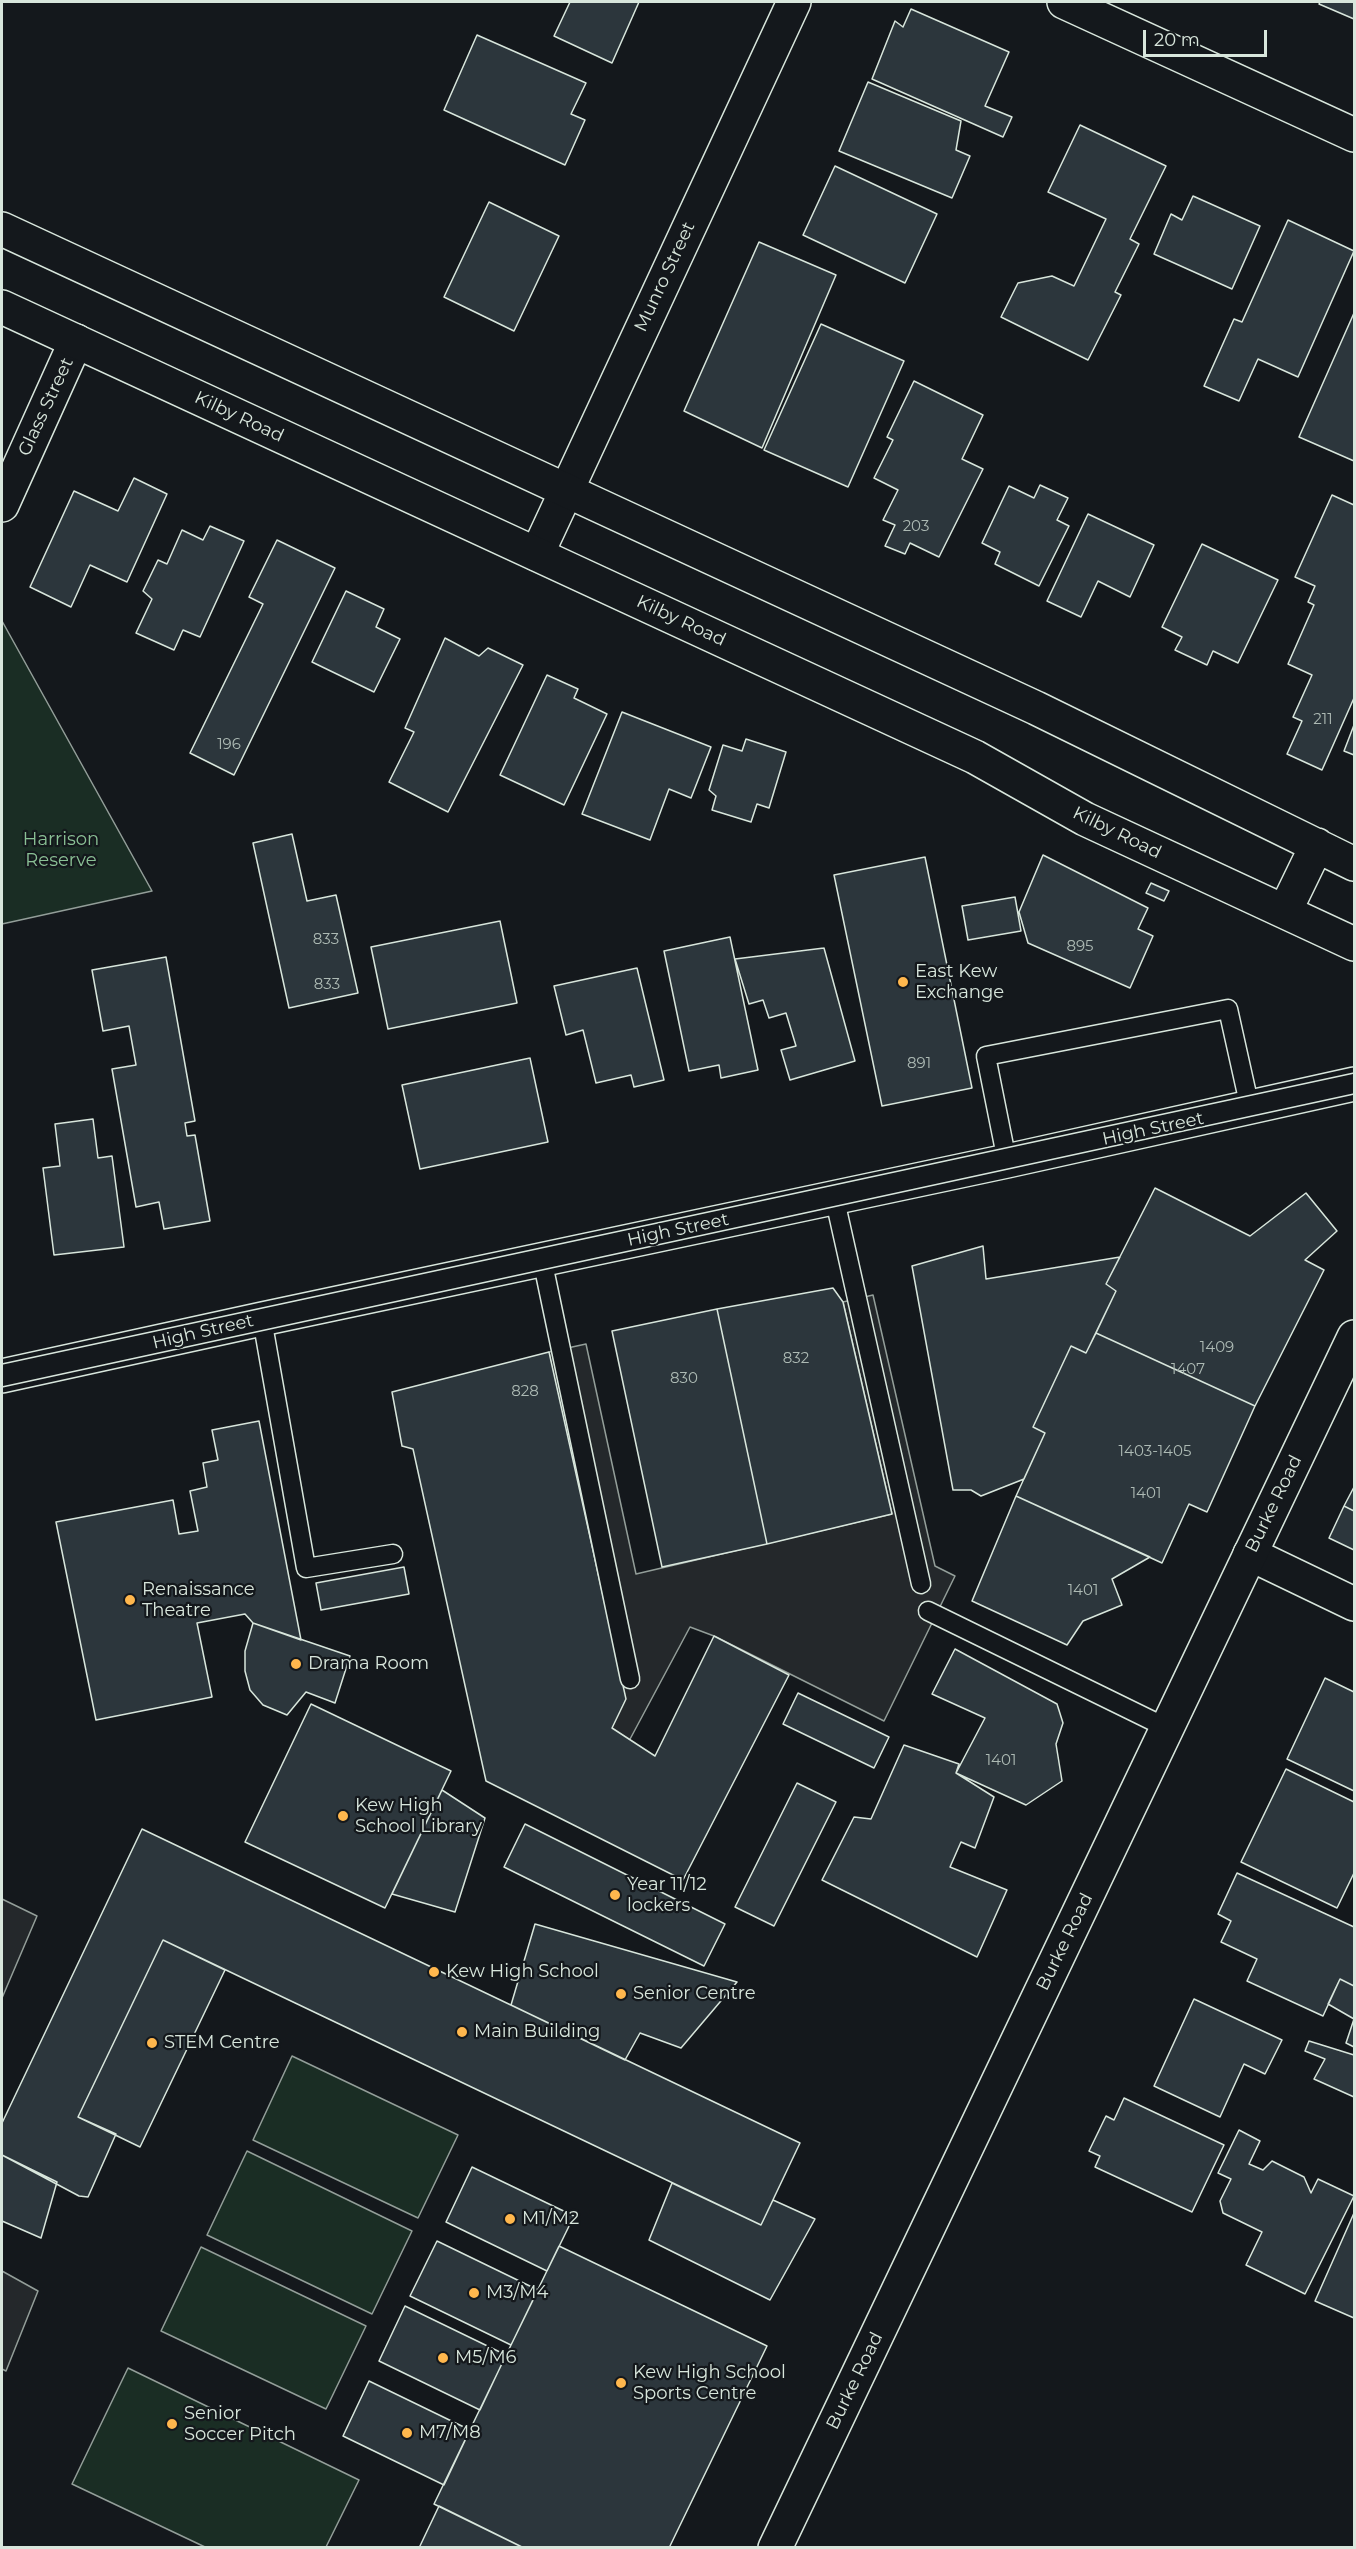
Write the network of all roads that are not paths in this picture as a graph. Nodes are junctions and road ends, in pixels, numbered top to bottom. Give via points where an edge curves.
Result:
1 (794, 2) edge
2 (1064, 2) edge
3 (1354, 135) edge
4 (2, 229) edge
5 (2, 308) edge
6 (76, 341) junction
7 (566, 490) junction
8 (2, 504) edge
9 (537, 554) junction
10 (1341, 856) edge
11 (1285, 911) junction
12 (1354, 944) edge
13 (1354, 1084) edge
14 (1250, 1108) junction
15 (1007, 1161) junction
16 (834, 1197) junction
17 (543, 1259) junction
18 (262, 1318) junction
19 (1354, 1337) edge
20 (2, 1376) edge
21 (393, 1554) dead end
22 (1250, 1554) junction
23 (921, 1584) dead end
24 (1354, 1604) edge
25 (928, 1611) dead end
26 (630, 1679) dead end
27 (1167, 1728) junction
28 (776, 2547) edge

1 - 7 street, Munro Street
2 - 3 street
4 - 7 street
5 - 6 street, Kilby Road
6 - 8 street, Glass Street
6 - 9 street, Kilby Road
7 - 9 street, Munro Street
7 - 10 street via 1036,708
9 - 11 street, Kilby Road via 975,758 1085,819
10 - 11 street
11 - 12 street, Kilby Road
13 - 14 street, High Street
14 - 15 street, High Street
14 - 15 lane via 1228,1009 986,1056
15 - 16 street, High Street
16 - 17 street, High Street
16 - 23 lane
17 - 18 street, High Street
17 - 26 lane
18 - 20 street, High Street
18 - 21 lane via 306,1568
19 - 22 street, Burke Road
22 - 24 street
22 - 27 street, Burke Road
25 - 27 lane
27 - 28 street, Burke Road

